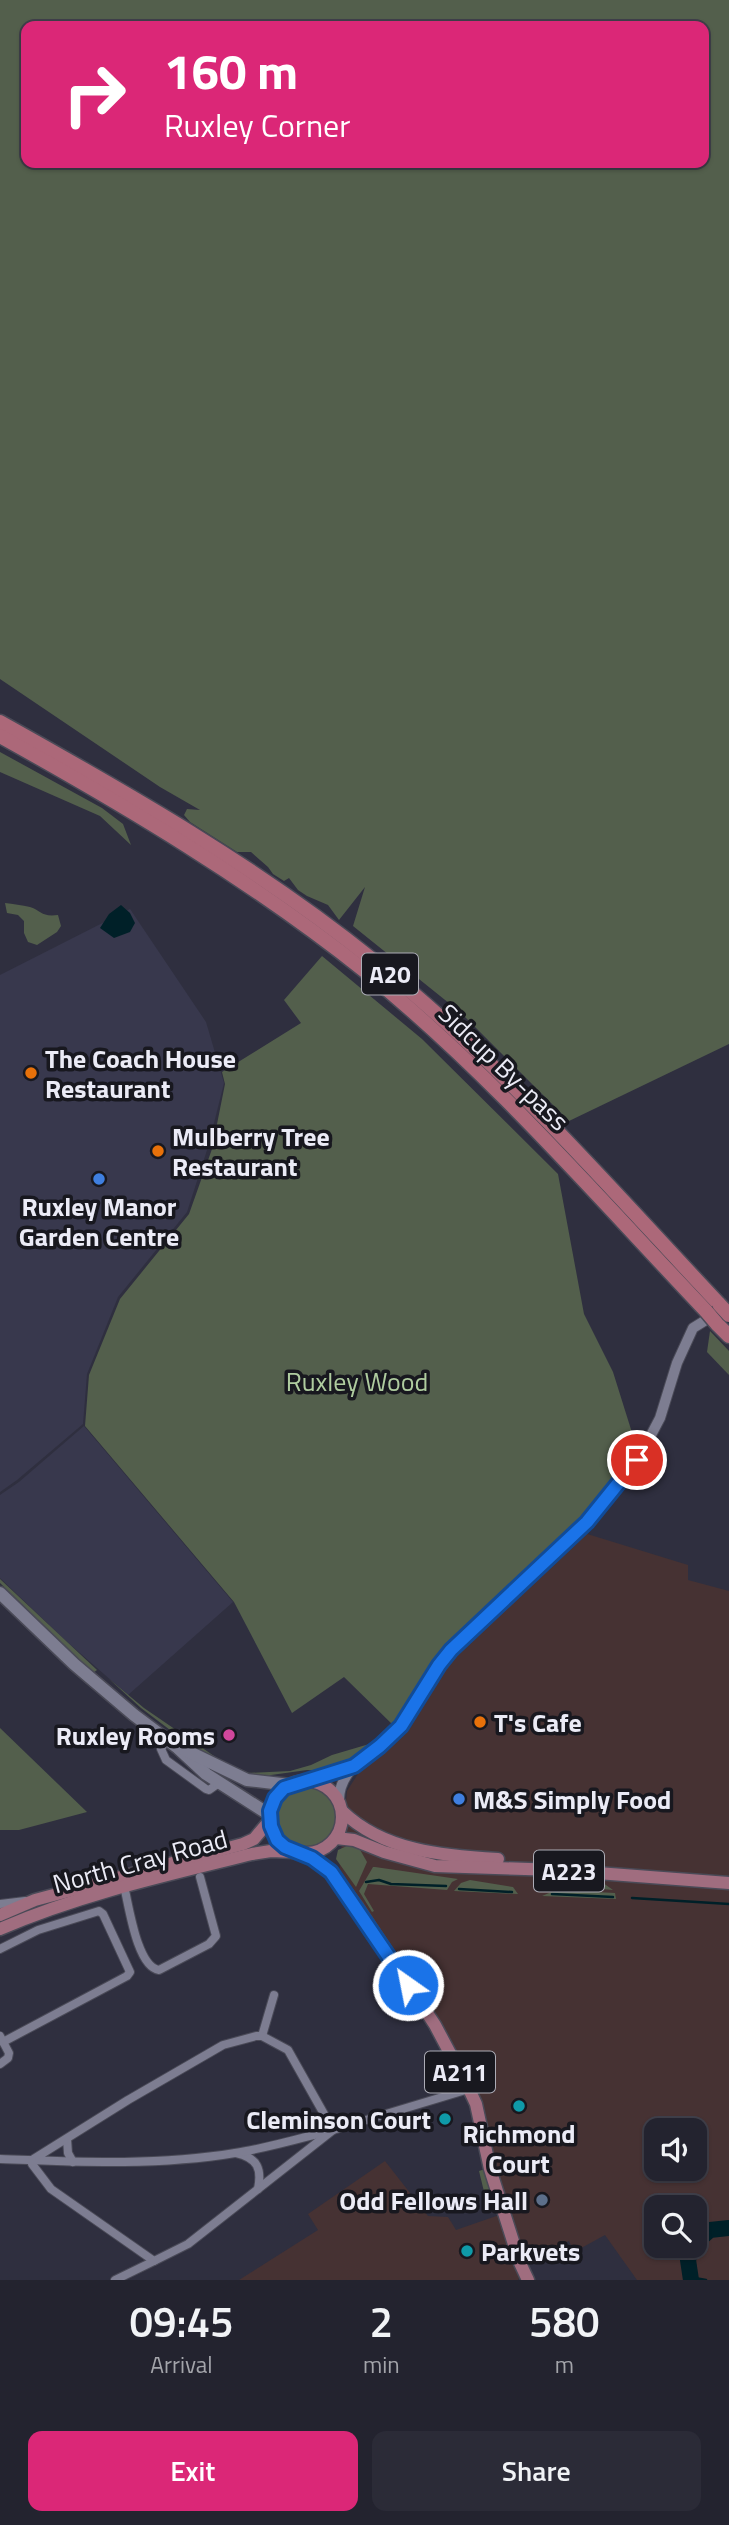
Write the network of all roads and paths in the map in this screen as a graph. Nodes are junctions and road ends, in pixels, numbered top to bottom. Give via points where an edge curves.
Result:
1 (0, 722) edge
2 (0, 736) edge
3 (720, 1312) edge
4 (729, 1336) edge
5 (0, 1593) edge
6 (166, 1740) junction
7 (178, 1748) junction
8 (354, 1766) junction
9 (307, 1781) junction
10 (219, 1783) junction
11 (290, 1785) junction
12 (341, 1805) junction
13 (270, 1817) junction
14 (335, 1840) junction
15 (299, 1853) junction
16 (472, 1862) junction
17 (629, 1871) junction
18 (331, 1872) junction
19 (200, 1877) dead end
20 (728, 1878) edge
21 (124, 1886) junction
22 (35, 1900) junction
23 (0, 1904) edge
24 (0, 1915) edge
25 (0, 1929) edge
26 (0, 1949) edge
27 (274, 1995) dead end
28 (262, 2036) junction
29 (1, 2039) edge
30 (0, 2064) edge
31 (469, 2089) junction
32 (334, 2130) junction
33 (67, 2139) junction
34 (235, 2153) junction
35 (0, 2159) edge
36 (32, 2160) junction
37 (73, 2162) junction
38 (258, 2189) junction
39 (154, 2261) junction
40 (115, 2280) edge
41 (528, 2280) edge

1 - 3 highway, Sidcup By-pass / A20 via 210,846 298,903 374,961 446,1022 529,1103
2 - 3 highway, Sidcup By-pass / A20 via 202,857 291,915 365,972 436,1032
3 - 4 highway, Sidcup By-pass / A20
3 - 8 street via 693,1328 660,1418 620,1484 587,1522 457,1643 401,1726
5 - 6 main road via 74,1664
6 - 7 main road
6 - 10 street via 160,1749 166,1760 206,1789
7 - 10 main road
7 - 11 main road via 247,1780
8 - 9 street
8 - 12 street via 341,1784
9 - 11 main road
9 - 12 main road via 322,1784
10 - 13 main road
11 - 13 main road via 275,1798
12 - 14 main road
12 - 16 main road, A223 via 363,1828 410,1849
13 - 15 main road via 277,1840
13 - 22 main road, North Cray Road via 254,1839 243,1844
14 - 15 main road via 317,1852
14 - 16 main road, A223 via 354,1840 435,1866
14 - 18 main road
15 - 18 main road, A211
15 - 21 main road, North Cray Road via 252,1854
16 - 17 main road, A223 via 604,1866
16 - 17 main road, A223 via 508,1863 515,1868
17 - 20 main road, A223
18 - 31 main road, A211 via 435,2025
19 - 21 street via 214,1939 159,1970 148,1965 138,1945
21 - 25 main road, North Cray Road
22 - 23 street, North Cray Road
22 - 24 main road, North Cray Road
26 - 29 street via 38,1930 99,1911 130,1970 129,1975
27 - 28 street
28 - 32 street via 288,2050
28 - 33 street via 223,2045
29 - 30 street via 9,2056
31 - 32 street
31 - 41 main road, A211 via 493,2179
32 - 34 street
32 - 38 street
33 - 36 street
33 - 37 street
34 - 37 street
34 - 38 street via 257,2165 261,2176
35 - 36 street
36 - 37 street
36 - 39 street via 51,2189
38 - 39 street via 188,2244
39 - 40 street

